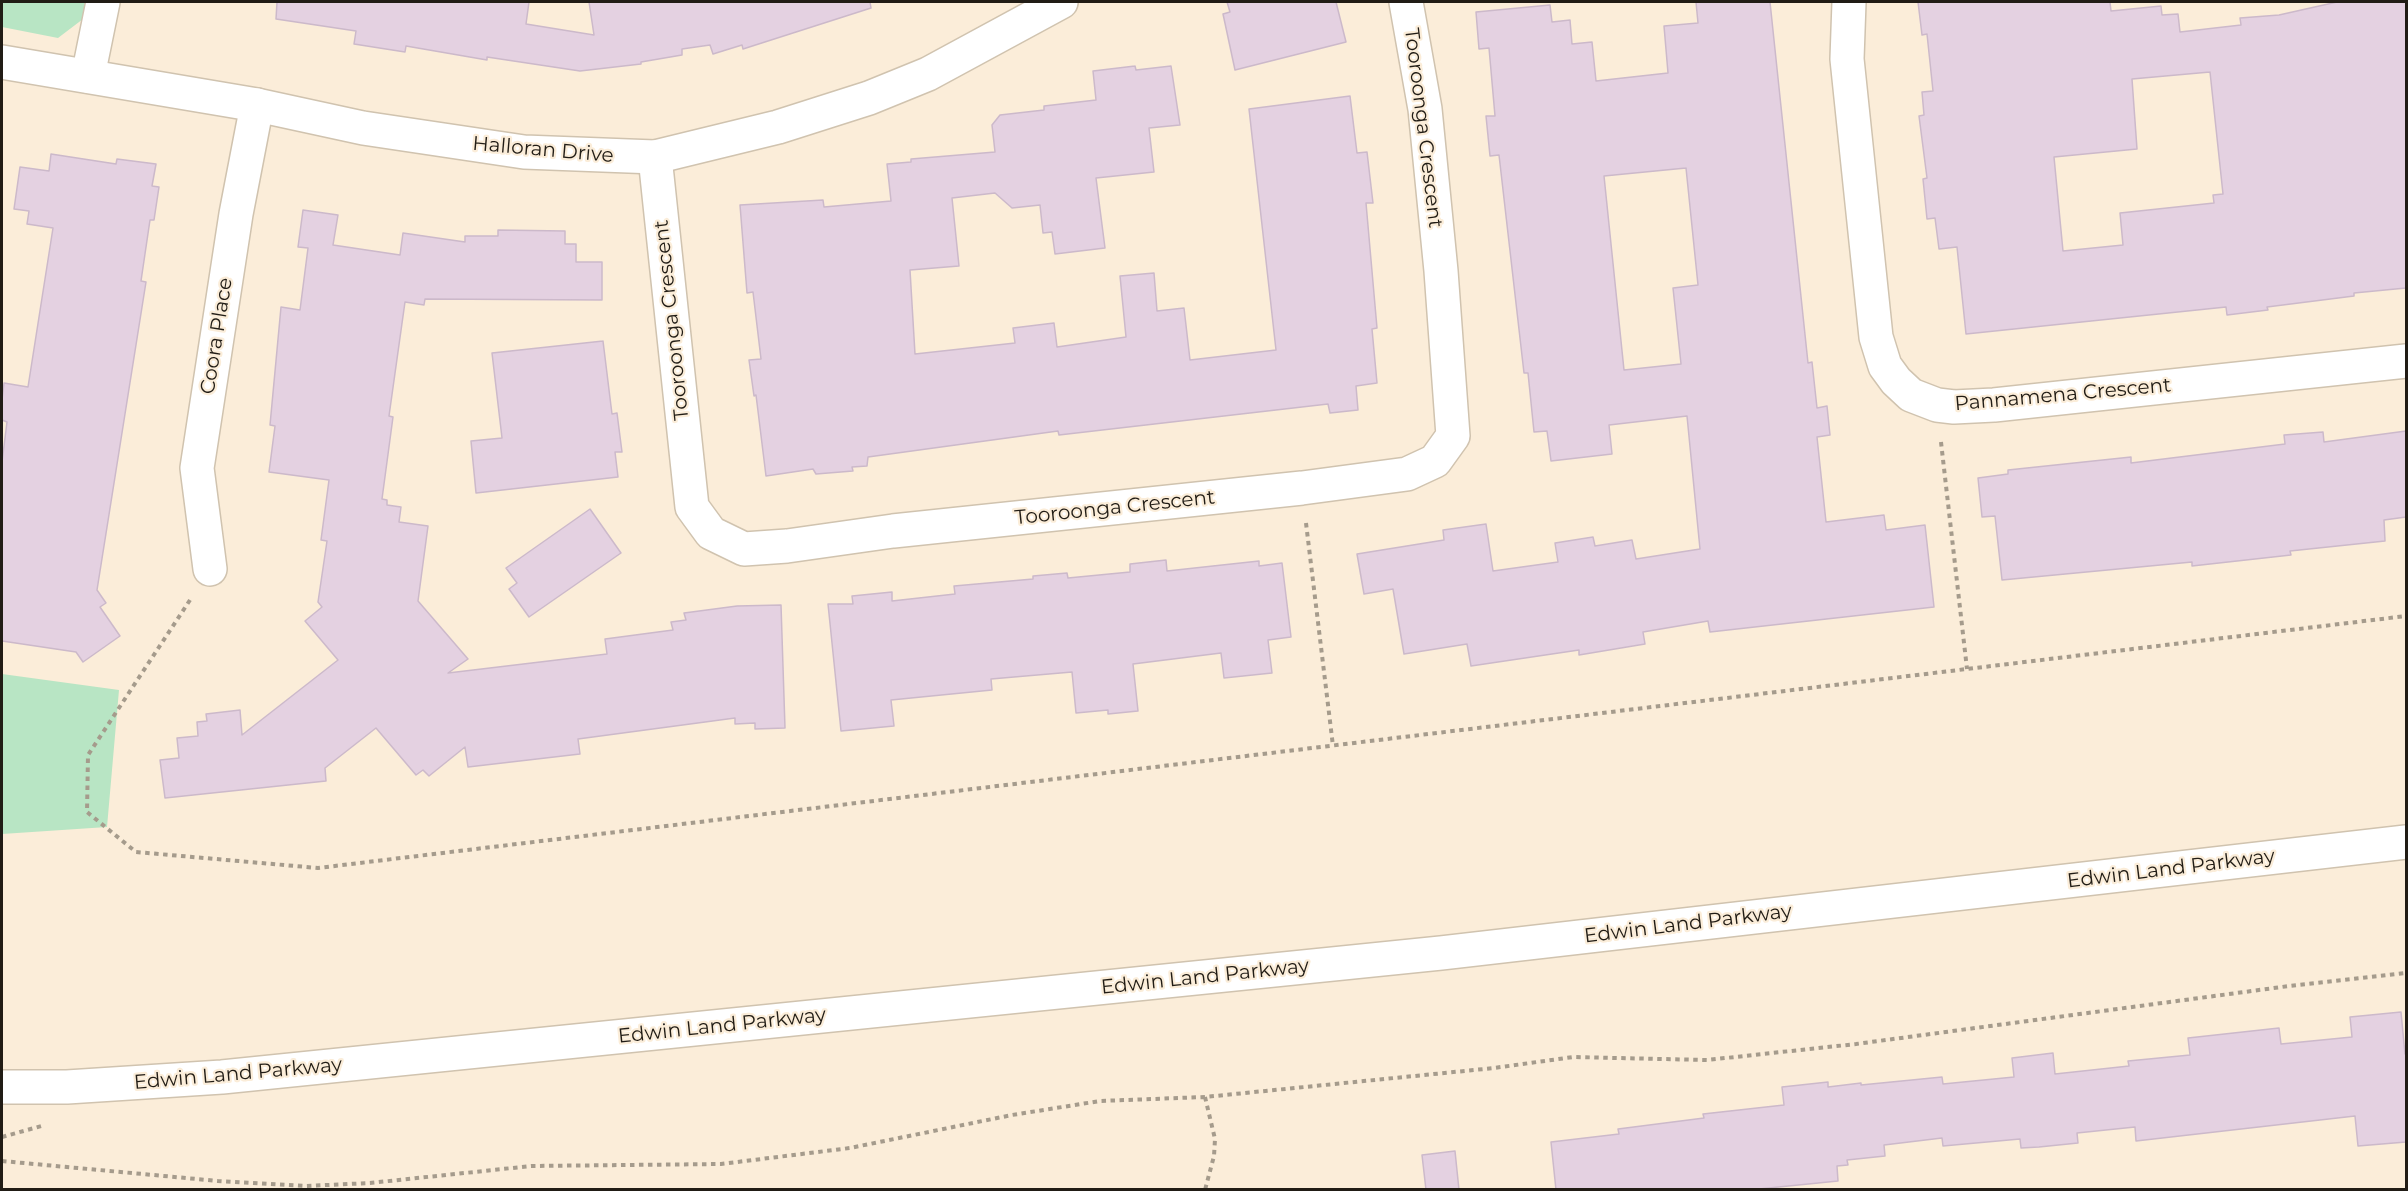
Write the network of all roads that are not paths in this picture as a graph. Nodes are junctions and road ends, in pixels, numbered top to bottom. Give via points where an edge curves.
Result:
1 (103, 2) edge
2 (1061, 2) edge
3 (1406, 2) edge
4 (1849, 2) edge
5 (2, 62) edge
6 (88, 76) junction
7 (257, 105) junction
8 (655, 157) junction
9 (2406, 361) edge
10 (210, 569) road end
11 (2406, 842) edge
12 (2, 1087) edge

1 - 6 street
2 - 8 street, Halloran Drive via 928,74 869,98 778,127
3 - 8 street, Tooroonga Crescent via 1425,109 1453,436 1435,461 1407,474 744,549 711,533 692,507
4 - 9 street, Pannamena Crescent via 1847,59 1876,337 1886,366 1911,395 1937,405 1994,405
5 - 6 street, Halloran Drive
6 - 7 street, Halloran Drive
7 - 8 street, Halloran Drive via 363,128 524,152
7 - 10 street, Coora Place via 196,468
11 - 12 street, Edwin Land Parkway via 1429,954 222,1077

